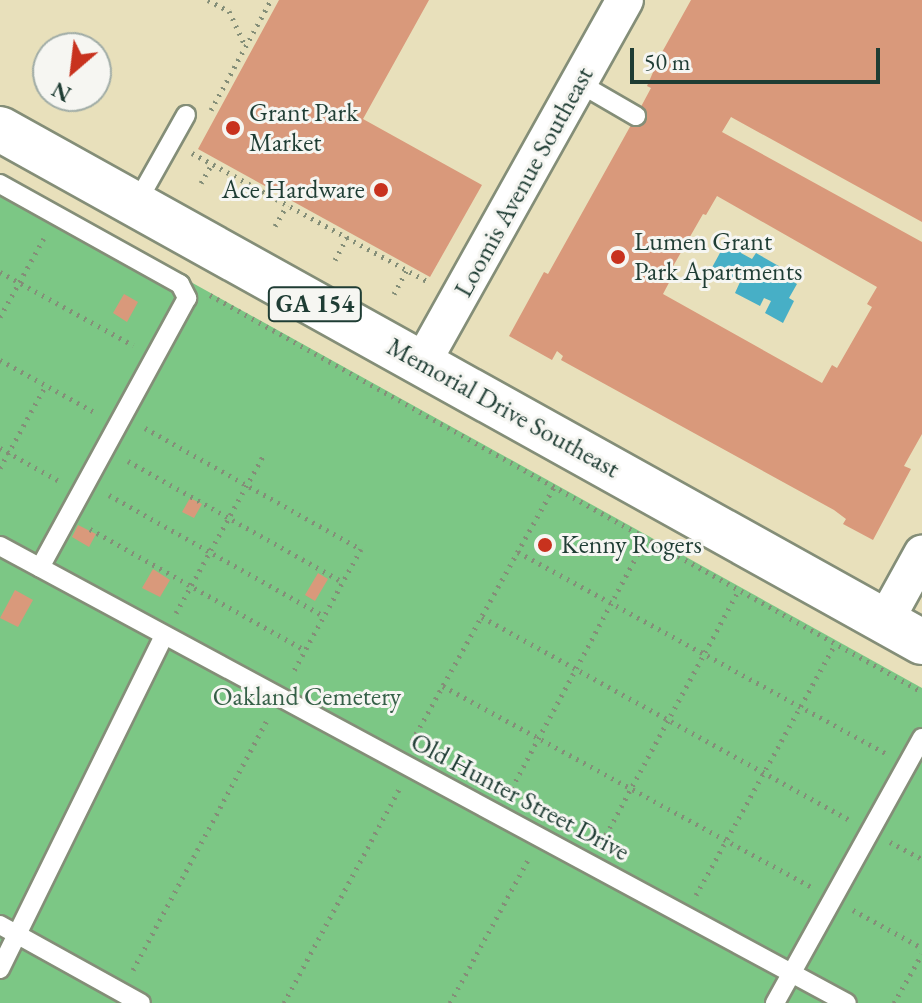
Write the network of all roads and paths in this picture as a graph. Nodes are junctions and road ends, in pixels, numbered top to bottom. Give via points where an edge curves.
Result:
1 (208, 0) edge
2 (271, 0) edge
3 (625, 0) edge
4 (246, 47) junction
5 (579, 83) junction
6 (210, 112) dead end
7 (186, 115) dead end
8 (636, 116) dead end
9 (0, 129) edge
10 (183, 160) dead end
11 (212, 164) junction
12 (201, 183) dead end
13 (0, 184) edge
14 (136, 204) junction
15 (287, 205) junction
16 (57, 215) junction
17 (275, 226) dead end
18 (347, 237) junction
19 (335, 260) dead end
20 (407, 270) junction
21 (0, 272) edge
22 (19, 283) junction
23 (430, 283) dead end
24 (180, 284) junction
25 (394, 294) dead end
26 (0, 317) edge
27 (155, 357) junction
28 (0, 360) edge
29 (422, 363) junction
30 (46, 385) junction
31 (120, 420) junction
32 (0, 448) edge
33 (105, 448) junction
34 (8, 453) junction
35 (263, 456) dead end
36 (0, 468) edge
37 (247, 485) junction
38 (554, 487) junction
39 (84, 488) junction
40 (68, 516) junction
41 (229, 518) junction
42 (646, 539) junction
43 (0, 546) edge
44 (210, 552) junction
45 (518, 552) junction
46 (922, 554) edge
47 (40, 568) junction
48 (343, 582) junction
49 (191, 585) junction
50 (739, 590) junction
51 (611, 604) junction
52 (324, 616) junction
53 (482, 617) junction
54 (904, 632) edge
55 (164, 635) junction
56 (835, 644) junction
57 (305, 650) junction
58 (704, 654) junction
59 (576, 669) junction
60 (443, 686) junction
61 (922, 692) edge
62 (275, 705) junction
63 (800, 707) junction
64 (668, 720) junction
65 (539, 738) junction
66 (922, 738) edge
67 (894, 759) dead end
68 (401, 762) junction
69 (764, 773) junction
70 (401, 784) dead end
71 (631, 789) junction
72 (497, 814) junction
73 (858, 824) dead end
74 (726, 840) junction
75 (889, 842) dead end
76 (531, 855) dead end
77 (922, 859) edge
78 (590, 864) junction
79 (821, 892) dead end
80 (852, 909) dead end
81 (685, 915) junction
82 (0, 925) edge
83 (17, 934) junction
84 (922, 951) edge
85 (0, 969) edge
86 (793, 973) junction
87 (121, 992) junction
88 (141, 1003) edge
89 (284, 1003) edge
90 (450, 1003) edge
91 (775, 1003) edge
92 (847, 1003) edge
93 (894, 1003) edge

1 - 4 path via 229,11
2 - 4 path
3 - 5 street, Loomis Avenue Southeast
4 - 6 path
5 - 8 lane
5 - 29 street, Loomis Avenue Southeast
7 - 14 lane
9 - 14 main road, Memorial Drive Southeast / GA 154
10 - 11 path via 188,150
11 - 12 path
11 - 15 path
13 - 16 lane
14 - 29 main road, Memorial Drive Southeast / GA 154
15 - 17 path
15 - 18 path
16 - 22 path
16 - 24 lane
18 - 19 path
18 - 20 path
20 - 23 path
20 - 25 path
21 - 22 path
22 - 26 path
22 - 27 path
24 - 27 lane via 187,298
24 - 38 path via 201,290
27 - 31 lane
28 - 30 path
29 - 54 main road, Memorial Drive Southeast / GA 154
30 - 31 path
30 - 34 path
31 - 33 lane
31 - 37 path
32 - 34 path
33 - 39 lane
33 - 41 path
34 - 36 path
34 - 39 path
35 - 37 path
37 - 41 path
37 - 48 path via 361,549
38 - 42 path
38 - 45 path
39 - 40 lane
39 - 44 path
40 - 47 lane
40 - 49 path
41 - 44 path
41 - 48 path
42 - 50 path
42 - 51 path
43 - 47 lane, Old Hunter Street Drive
44 - 49 path
44 - 52 path
45 - 51 path
45 - 53 path
46 - 54 street
47 - 55 lane, Old Hunter Street Drive
48 - 52 path
49 - 55 path
49 - 57 path
50 - 56 path
50 - 58 path
51 - 58 path
51 - 59 path
52 - 57 path
53 - 59 path
53 - 60 path
55 - 62 lane, Old Hunter Street Drive
55 - 83 lane
56 - 61 path
56 - 63 path
57 - 62 path
58 - 63 path
58 - 64 path
59 - 64 path
59 - 65 path
60 - 65 path
60 - 68 path
62 - 68 lane, Old Hunter Street Drive
62 - 87 path
63 - 67 path
63 - 69 path
64 - 69 path
64 - 71 path
65 - 71 path
65 - 72 path
66 - 86 lane
68 - 72 lane, Old Hunter Street Drive
69 - 73 path
69 - 74 path
70 - 89 path
71 - 74 path
71 - 78 path
72 - 78 lane, Old Hunter Street Drive
74 - 79 path
74 - 81 path
75 - 77 path
76 - 90 path
78 - 81 lane, Old Hunter Street Drive
80 - 84 path
81 - 86 lane, Old Hunter Street Drive
82 - 83 lane
83 - 85 lane
83 - 87 lane
84 - 93 path
86 - 91 lane
86 - 92 lane, Old Hunter Street Drive
87 - 88 lane

